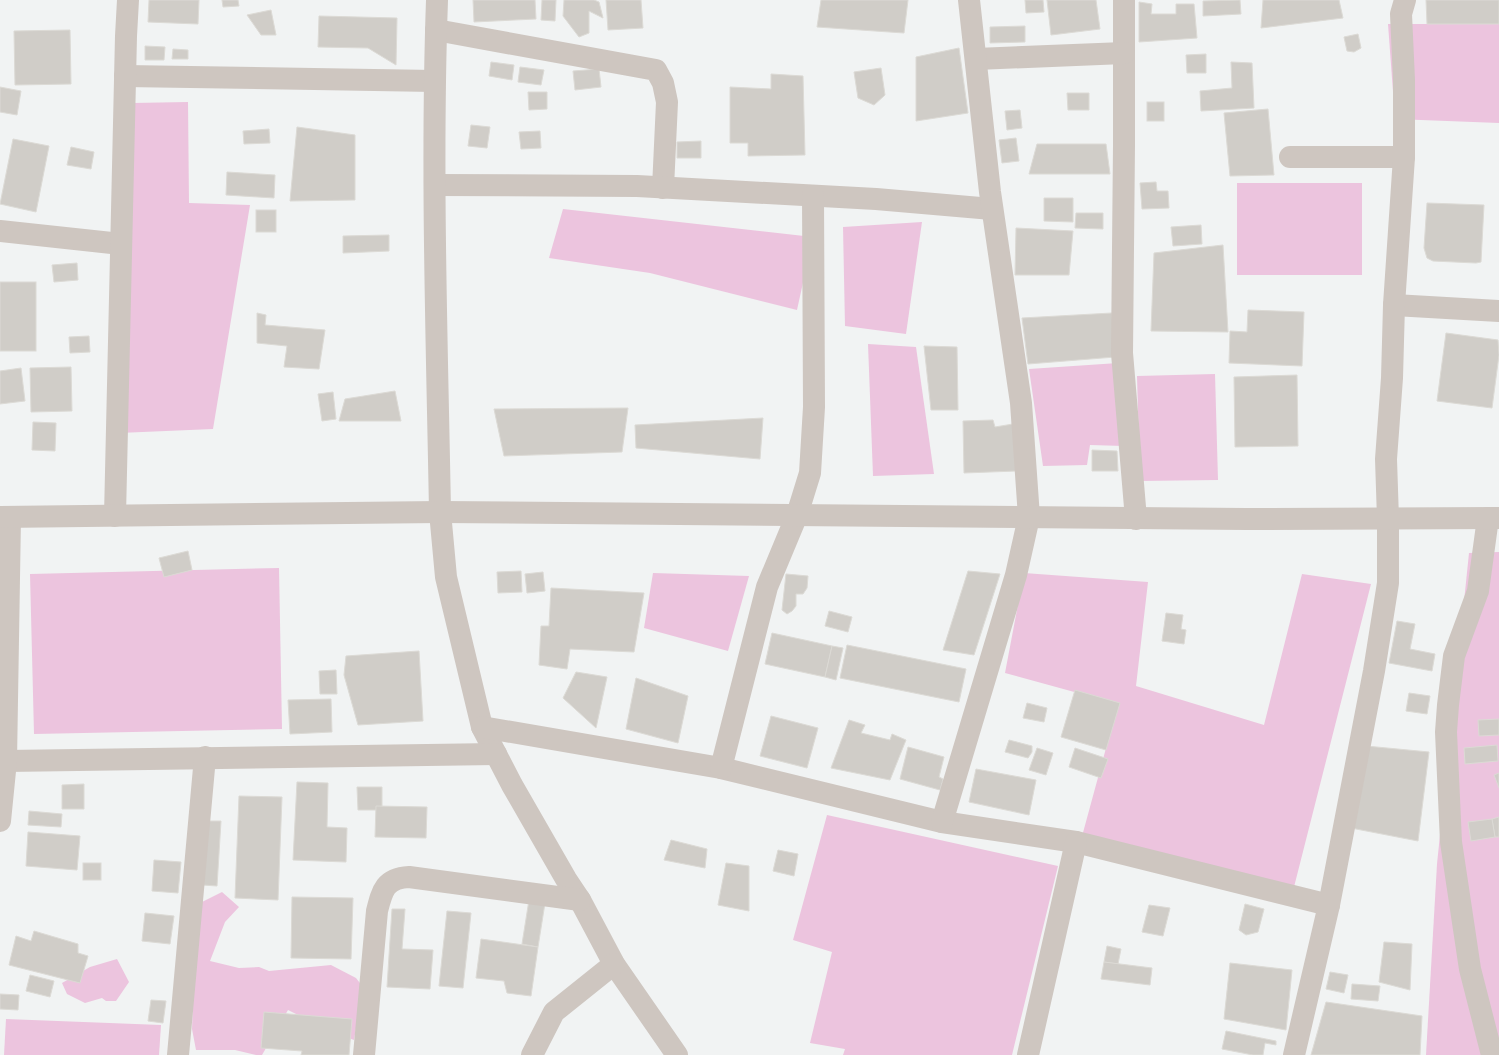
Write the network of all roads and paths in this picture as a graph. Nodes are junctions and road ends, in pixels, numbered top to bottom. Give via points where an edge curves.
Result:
1 (128, 0) edge
2 (437, 0) edge
3 (969, 0) edge
4 (1124, 0) edge
5 (1405, 0) edge
6 (436, 30) junction
7 (1124, 53) junction
8 (976, 59) junction
9 (125, 76) junction
10 (434, 81) junction
11 (1290, 157) dead end
12 (1404, 157) junction
13 (435, 185) junction
14 (663, 188) junction
15 (813, 196) junction
16 (992, 209) junction
17 (0, 231) edge
18 (121, 244) junction
19 (1394, 305) junction
20 (1499, 311) edge
21 (440, 512) junction
22 (797, 515) junction
23 (115, 516) junction
24 (5, 517) edge
25 (1030, 517) junction
26 (1136, 518) junction
27 (1494, 518) edge
28 (1388, 519) junction
29 (482, 727) junction
30 (496, 754) junction
31 (205, 757) junction
32 (6, 761) junction
33 (721, 768) junction
34 (0, 821) edge
35 (942, 822) junction
36 (1076, 842) junction
37 (580, 900) junction
38 (1329, 905) junction
39 (614, 964) junction
40 (178, 1055) edge
41 (364, 1055) edge
42 (532, 1055) edge
43 (677, 1055) edge
44 (1028, 1055) edge
45 (1294, 1055) edge
46 (1492, 1055) edge

1 - 9 street
2 - 6 street
3 - 8 street
4 - 7 street
5 - 12 street via 1401,14
6 - 10 street
6 - 14 street via 656,70 663,83 667,102
7 - 8 street
7 - 26 street via 1122,353
8 - 16 street
9 - 10 street
9 - 18 street
10 - 13 street
11 - 12 street
12 - 19 street
13 - 14 street
13 - 21 street
14 - 15 street
15 - 16 street
15 - 22 street via 814,407 810,473
16 - 25 street via 1021,403
17 - 18 street
18 - 23 street
19 - 20 street
19 - 28 street via 1386,460
21 - 22 street
21 - 23 street
21 - 29 street via 446,577
22 - 25 street
22 - 33 street via 767,587
23 - 24 street
24 - 32 street
25 - 26 street
25 - 35 street via 1016,575
26 - 28 street
27 - 28 street
27 - 46 street via 1478,591 1454,656 1446,732 1451,842 1470,968
28 - 38 street via 1388,583 1374,671
29 - 30 street
29 - 33 street
30 - 31 street
30 - 37 street
31 - 32 street
31 - 40 street
32 - 34 street
33 - 35 street
35 - 36 street
36 - 38 street
36 - 44 street
37 - 39 street
37 - 41 street via 409,877 399,877 390,881 381,895 377,911
38 - 45 street
39 - 42 street via 554,1012
39 - 43 street

